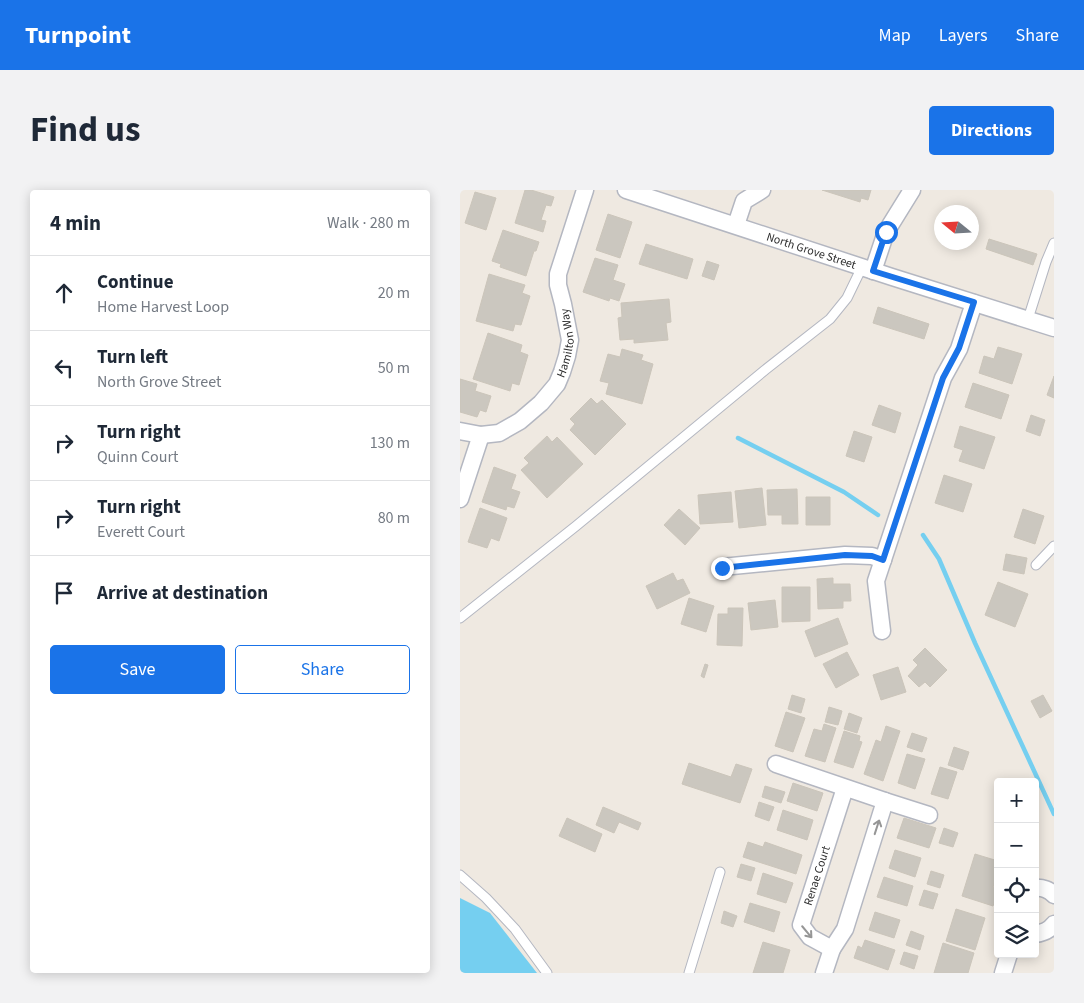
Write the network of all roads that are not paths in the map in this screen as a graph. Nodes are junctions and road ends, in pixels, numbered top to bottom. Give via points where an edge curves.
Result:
1 (585, 190) edge
2 (626, 190) edge
3 (762, 190) edge
4 (912, 190) edge
5 (736, 225) junction
6 (1054, 242) edge
7 (868, 269) junction
8 (974, 302) junction
9 (1028, 319) junction
10 (1054, 328) edge
11 (460, 431) edge
12 (481, 436) junction
13 (460, 499) edge
14 (1054, 546) edge
15 (883, 560) junction
16 (1036, 565) dead end
17 (722, 568) dead end
18 (460, 618) edge
19 (882, 631) dead end
20 (776, 764) dead end
21 (845, 788) junction
22 (886, 801) junction
23 (929, 815) dead end
24 (720, 872) dead end
25 (460, 875) edge
26 (1039, 888) edge
27 (1054, 895) edge
28 (1054, 924) edge
29 (1039, 934) edge
30 (832, 949) junction
31 (1008, 958) edge
32 (547, 973) edge
33 (689, 973) edge
34 (824, 973) edge
35 (1003, 973) edge

1 - 12 street, Hamilton Way via 558,274 570,340 557,384 520,421 499,433
2 - 5 street, North Grove Street
3 - 5 street via 744,201
4 - 7 street
5 - 7 street, North Grove Street
6 - 9 lane
7 - 8 street, North Grove Street
7 - 18 lane via 830,319
8 - 9 street, North Grove Street
8 - 15 street via 959,348 943,378
9 - 10 street, North Grove Street
11 - 12 street, Hamilton Way
12 - 13 street
14 - 16 lane
15 - 17 street via 872,556 845,555
15 - 19 street via 876,581
20 - 21 street
21 - 22 street
21 -> 30 street, Renae Court via 801,925 810,937
22 - 23 street
30 -> 22 street via 844,929
24 - 33 lane
25 - 32 lane via 515,929
26 - 27 street
28 - 29 street
30 - 34 street
31 - 35 street

